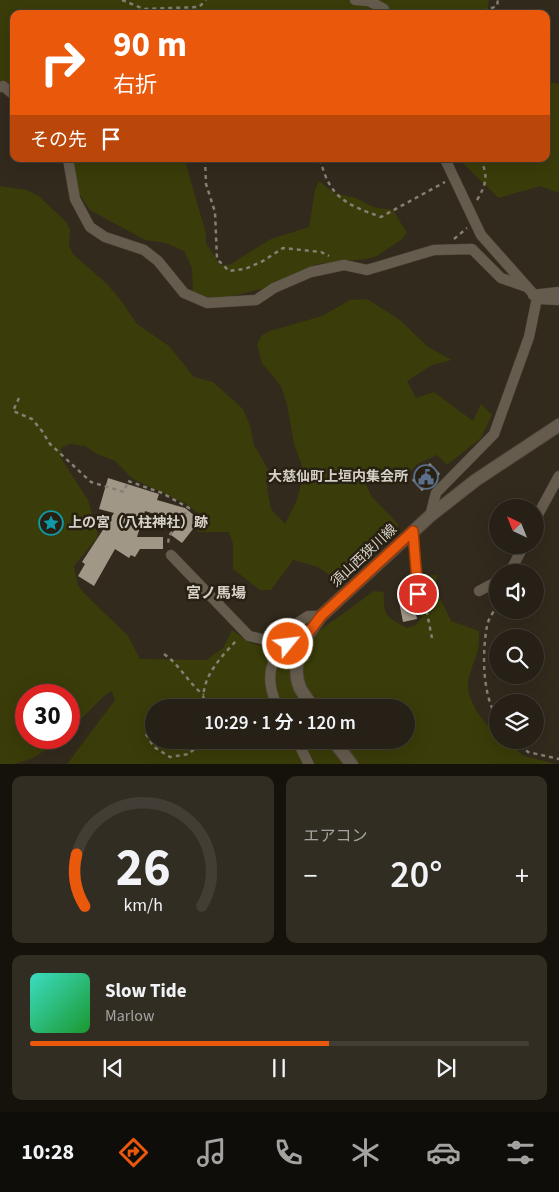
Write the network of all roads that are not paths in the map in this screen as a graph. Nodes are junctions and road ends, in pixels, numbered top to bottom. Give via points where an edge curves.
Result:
1 (355, 0) edge
2 (384, 10) edge
3 (69, 162) edge
4 (447, 162) edge
5 (559, 292) edge
6 (532, 293) junction
7 (559, 300) edge
8 (559, 425) edge
9 (559, 476) edge
10 (544, 504) edge
11 (430, 516) junction
12 (413, 531) junction
13 (171, 555) road end
14 (489, 586) edge
15 (479, 591) dead end
16 (418, 594) dead end
17 (321, 616) junction
18 (306, 636) junction
19 (276, 699) edge
20 (308, 699) edge
21 (302, 749) edge
22 (340, 749) edge
23 (309, 764) edge
24 (352, 764) edge

1 - 2 street via 369,1
3 - 6 street via 75,199 90,227 105,237 144,250 158,261 184,293 207,303 256,300 274,288 311,272 344,265 368,270 434,250 472,249 502,278
4 - 6 street via 474,222 492,250
5 - 6 street
6 - 7 street
6 - 11 street via 529,337 494,434 436,492
8 - 11 main road, 須山西狭川線 via 476,480
9 - 10 street
11 - 12 main road, 須山西狭川線
12 - 16 street
12 - 17 main road, 須山西狭川線
13 - 17 street via 249,636 266,640 308,616
14 - 15 street
17 - 18 main road, 須山西狭川線
18 - 19 street via 288,644 277,654 269,674
18 - 20 main road, 須山西狭川線 via 297,661 300,686
21 - 23 street
22 - 24 main road

